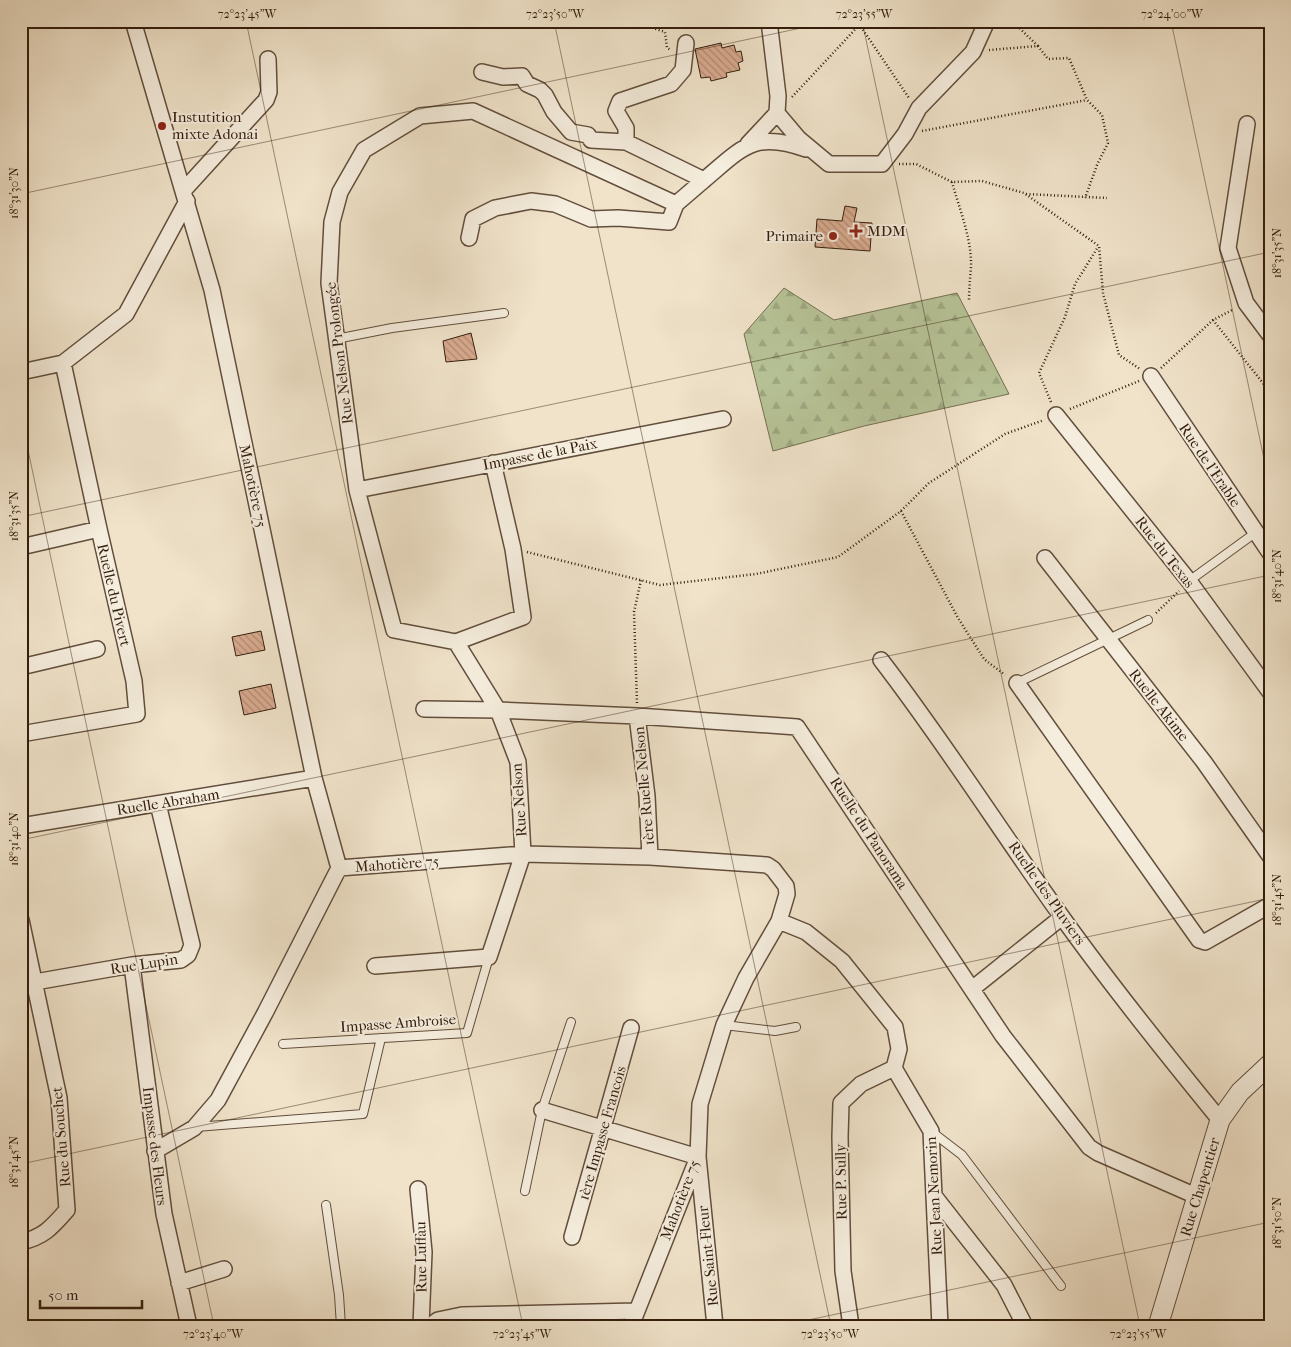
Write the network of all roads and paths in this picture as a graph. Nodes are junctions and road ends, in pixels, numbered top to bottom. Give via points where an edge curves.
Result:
1 (133, 21) edge
2 (649, 21) edge
3 (770, 21) edge
4 (857, 21) edge
5 (863, 21) edge
6 (987, 21) edge
7 (1012, 21) edge
8 (860, 25) junction
9 (686, 43) joint
10 (1038, 46) junction
11 (973, 52) junction
12 (268, 59) dead end
13 (482, 72) dead end
14 (1087, 100) junction
15 (919, 108) junction
16 (777, 113) junction
17 (1248, 124) dead end
18 (905, 134) junction
19 (626, 142) junction
20 (748, 144) junction
21 (815, 152) junction
22 (882, 164) junction
23 (704, 180) junction
24 (952, 182) junction
25 (1024, 193) junction
26 (186, 196) junction
27 (1085, 198) junction
28 (1107, 198) dead end
29 (676, 204) junction
30 (468, 238) dead end
31 (1099, 246) junction
32 (969, 302) dead end
33 (1246, 303) junction
34 (504, 313) dead end
35 (1213, 320) junction
36 (1270, 335) edge
37 (336, 339) junction
38 (63, 363) junction
39 (21, 372) edge
40 (1151, 376) junction
41 (1270, 392) edge
42 (1056, 415) junction
43 (723, 418) dead end
44 (494, 463) junction
45 (356, 490) junction
46 (901, 511) junction
47 (98, 529) junction
48 (1255, 533) junction
49 (21, 547) edge
50 (513, 548) junction
51 (1270, 553) edge
52 (1045, 558) dead end
53 (640, 580) junction
54 (1189, 581) junction
55 (1148, 620) joint
56 (1108, 640) junction
57 (456, 642) junction
58 (96, 649) dead end
59 (881, 660) dead end
60 (21, 667) edge
61 (1017, 683) junction
62 (1270, 692) edge
63 (424, 709) dead end
64 (498, 710) junction
65 (637, 716) junction
66 (21, 734) edge
67 (314, 778) junction
68 (158, 804) junction
69 (21, 826) edge
70 (523, 854) junction
71 (1270, 856) edge
72 (650, 857) junction
73 (339, 868) junction
74 (1270, 905) edge
75 (1062, 917) junction
76 (21, 920) edge
77 (779, 921) junction
78 (489, 957) junction
79 (132, 965) junction
80 (375, 966) dead end
81 (35, 982) junction
82 (972, 989) junction
83 (571, 1022) dead end
84 (724, 1024) junction
85 (796, 1027) dead end
86 (631, 1028) dead end
87 (381, 1038) junction
88 (283, 1044) dead end
89 (1270, 1064) edge
90 (894, 1068) junction
91 (542, 1110) junction
92 (1220, 1120) junction
93 (194, 1128) junction
94 (603, 1129) junction
95 (931, 1131) junction
96 (155, 1151) junction
97 (698, 1157) junction
98 (418, 1189) dead end
99 (525, 1191) dead end
100 (1196, 1196) junction
101 (935, 1197) junction
102 (326, 1205) dead end
103 (572, 1237) dead end
104 (21, 1242) edge
105 (224, 1269) dead end
106 (179, 1283) junction
107 (1061, 1286) dead end
108 (634, 1318) edge
109 (498, 1320) edge
110 (190, 1326) edge
111 (341, 1326) edge
112 (421, 1326) edge
113 (430, 1326) edge
114 (715, 1326) edge
115 (851, 1326) edge
116 (940, 1326) edge
117 (1026, 1326) edge
118 (1158, 1326) edge

1 - 26 street, Mahotière 75
2 - 9 path via 653,28 665,32 666,48 676,51
3 - 16 street
4 - 8 path
5 - 8 path
6 - 11 street
7 - 10 path
8 - 15 path via 903,91
8 - 16 path
9 - 19 street via 684,70 671,84 620,101 616,112 626,128
10 - 11 path
10 - 14 path via 1048,59 1069,58
11 - 15 street
12 - 26 street via 269,92 266,100
13 - 19 street via 503,78 522,76 527,84 545,95 571,132 588,135 591,140
14 - 18 path
14 - 27 path via 1102,115 1108,143 1096,165
15 - 18 street
16 - 20 street
16 - 21 street
17 - 33 street via 1228,248
18 - 22 street
19 - 23 street
20 - 21 street via 781,141
20 - 23 street
21 - 22 street via 829,164
22 - 24 path via 916,164
23 - 29 street
24 - 25 path via 982,181
24 - 32 path via 967,236 971,267
25 - 27 path
25 - 31 path
26 - 38 street via 126,314
26 - 67 street, Mahotière 75 via 212,290
27 - 28 path
29 - 30 street via 669,222 591,219 556,204 531,201 495,208 473,219
29 - 37 street, Rue Nelson Prolongée via 473,111 420,116 364,150 340,192 332,222 329,284
31 - 40 path via 1103,293 1119,355
31 - 42 path via 1075,284 1066,317 1039,373
33 - 35 path
33 - 36 street
34 - 37 lane
35 - 40 path
35 - 41 path
37 - 45 street, Rue Nelson Prolongée
38 - 39 street
38 - 47 street, Ruelle du Pivert
40 - 42 path
40 - 48 street, Rue de l'Erable
42 - 46 path via 1005,434 929,483
42 - 54 street, Rue du Texas
43 - 44 street, Impasse de la Paix
44 - 45 street, Impasse de la Paix
44 - 50 street
45 - 57 street, Rue Nelson Prolongée via 394,630
46 - 53 path via 838,557 756,574 660,585
46 - 61 path via 958,618 984,659
47 - 49 street
47 - 66 street, Ruelle du Pivert via 134,681 136,714
48 - 51 street, Rue de l'Erable
48 - 54 lane
50 - 53 path
50 - 57 street via 522,617
52 - 56 street, Ruelle Akime
53 - 65 path via 634,612
54 - 55 path
54 - 62 street, Rue du Texas
55 - 56 lane
56 - 61 lane
56 - 71 street, Ruelle Akime via 1204,762
57 - 64 street, Rue Nelson
58 - 60 street
59 - 75 street, Ruelle des Pluviers
61 - 74 street via 1199,940 1205,942
63 - 64 street, Ruelle du Panorama
64 - 65 street, Ruelle du Panorama
64 - 70 street, Rue Nelson via 518,762
65 - 72 street, 1ère Ruelle Nelson via 647,796
65 - 82 street, Ruelle du Panorama via 797,727
67 - 68 street, Ruelle Abraham
67 - 73 street, Mahotière 75
68 - 69 street, Ruelle Abraham
68 - 79 street, Rue Lupin via 192,945 188,955 181,960
70 - 72 street, Mahotière 75
70 - 73 street, Mahotière 75
70 - 78 street
72 - 77 street, Mahotière 75 via 767,865 786,886 787,894
73 - 93 street via 218,1100
75 - 82 street
75 - 92 street, Ruelle des Pluviers via 1153,1038
76 - 81 street, Rue du Souchet
77 - 84 street, Mahotière 75
77 - 90 street via 806,932 842,960 895,1027 899,1049
78 - 80 street
78 - 87 lane, Impasse Ambroise via 467,1032
79 - 81 street, Rue Lupin
79 - 96 street, Impasse des Fleurs
81 - 104 street, Rue du Souchet via 59,1098 67,1210 52,1228 37,1239
82 - 100 street, Ruelle du Panorama via 1003,1036 1089,1147
83 - 91 lane
84 - 85 lane via 775,1031
84 - 97 street, Mahotière 75 via 700,1104
86 - 94 street, 1ère Impasse Francois
87 - 88 lane, Impasse Ambroise
87 - 93 lane via 363,1114
89 - 92 street, Rue Chapentier via 1240,1092
90 - 95 street, Rue Jean Nemorin
90 - 115 street, Rue P. Sully via 860,1084 841,1103 843,1271
91 - 94 street
91 - 99 lane
92 - 100 street, Rue Chapentier
93 - 96 street
94 - 97 street
94 - 103 street, 1ère Impasse Francois
95 - 101 street, Rue Jean Nemorin
95 - 107 lane via 962,1155
96 - 106 street, Impasse des Fleurs
97 - 108 street, Mahotière 75
97 - 114 street, Rue Saint-Fleur
98 - 112 street, Rue Luffau via 424,1252
100 - 118 street, Rue Chapentier
101 - 116 street, Rue Jean Nemorin
101 - 117 street via 1004,1285
102 - 111 lane
105 - 106 street
106 - 110 street, Impasse des Fleurs
108 - 109 street
109 - 113 street via 462,1315 438,1320

